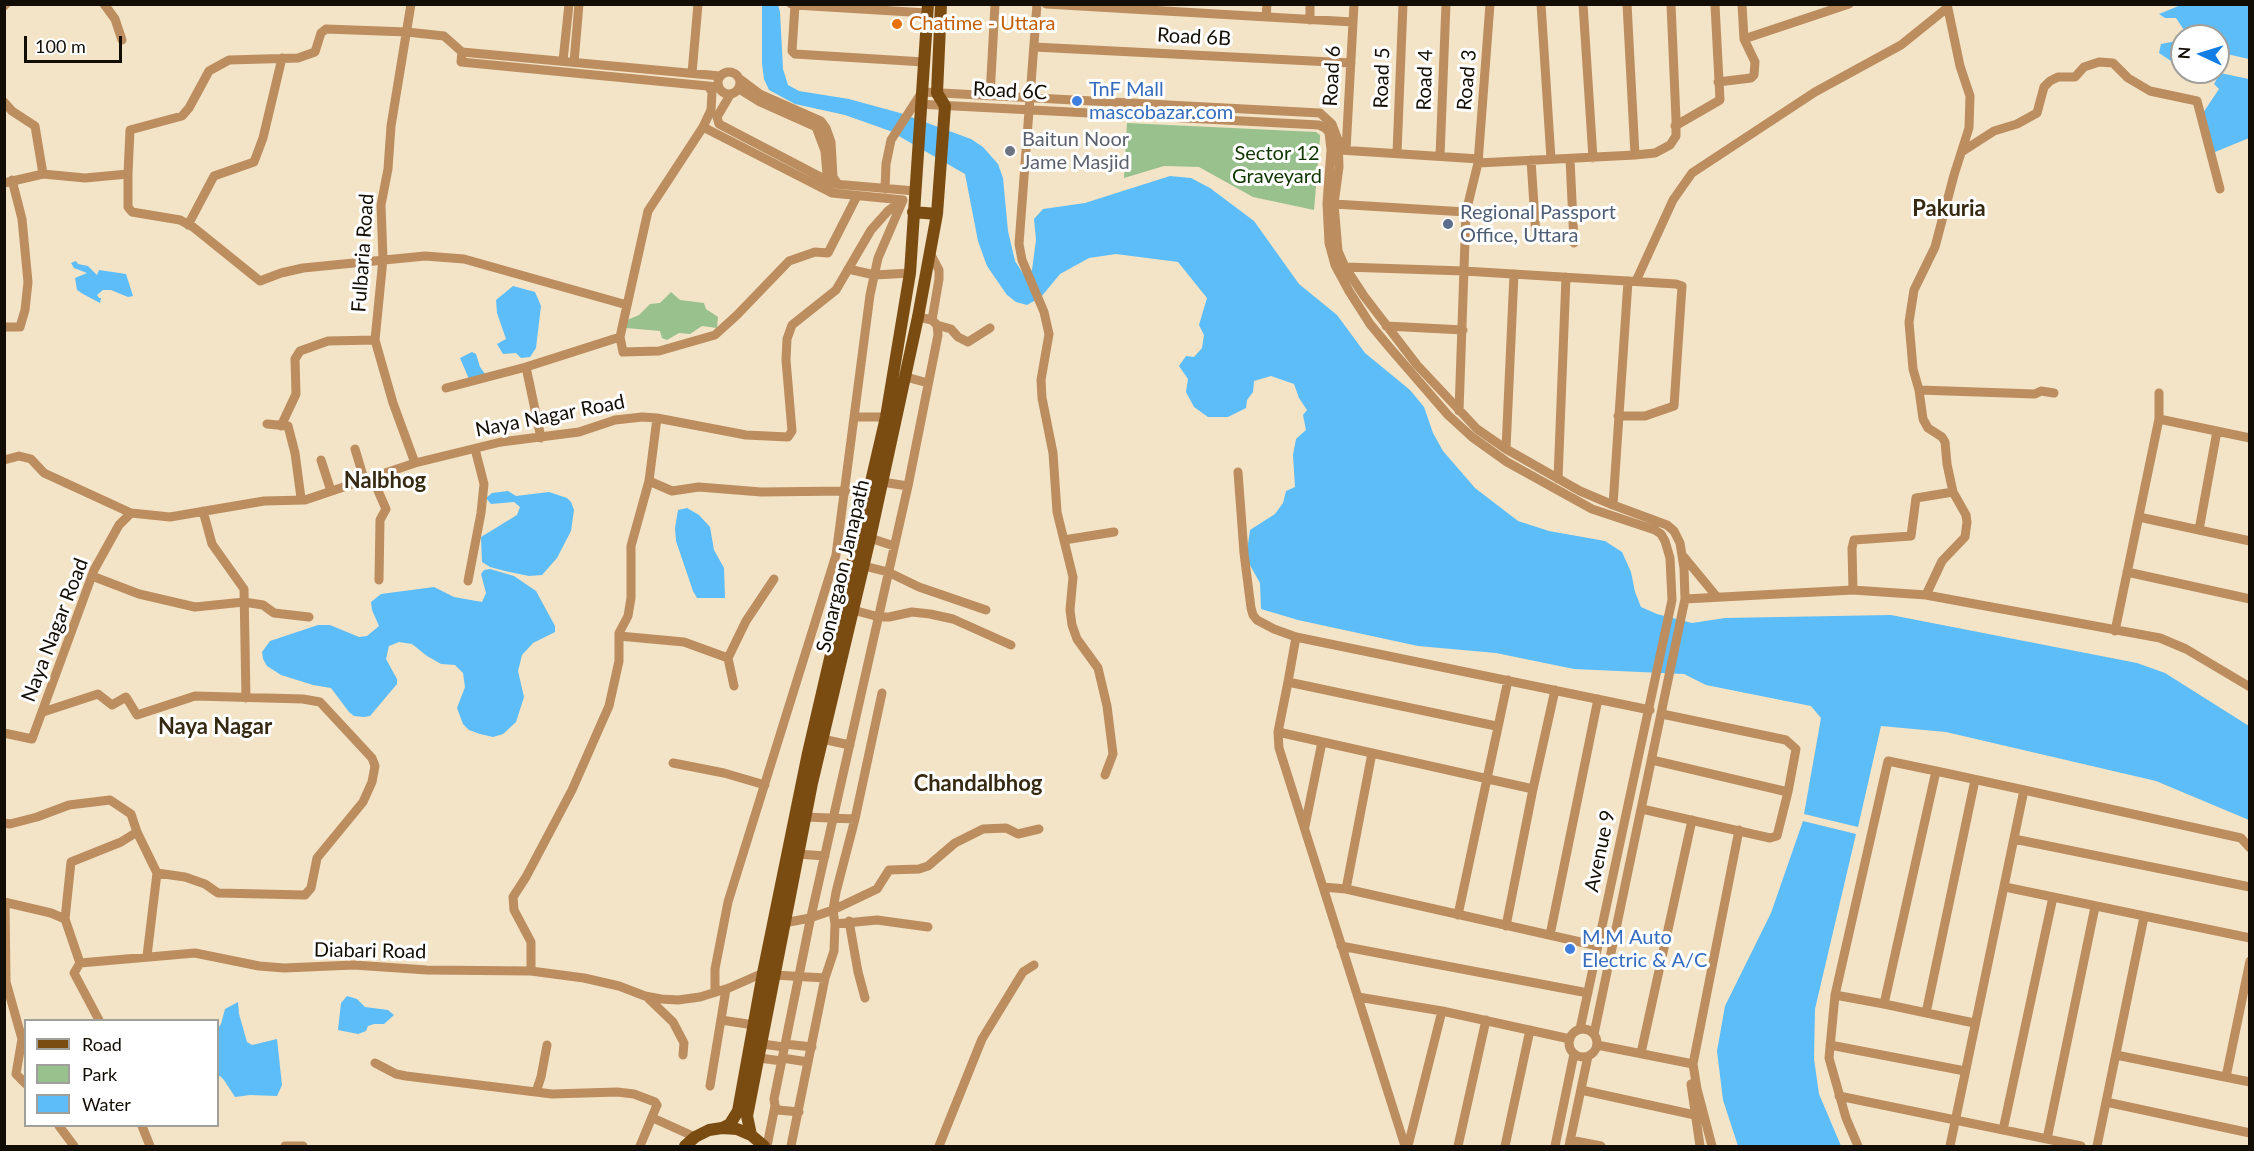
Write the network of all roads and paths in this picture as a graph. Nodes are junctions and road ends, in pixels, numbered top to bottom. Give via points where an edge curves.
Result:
1 (104, 4) edge
2 (411, 4) edge
3 (569, 4) edge
4 (579, 4) edge
5 (698, 4) edge
6 (790, 4) edge
7 (941, 4) edge
8 (995, 4) edge
9 (1037, 4) edge
10 (1046, 4) edge
11 (1267, 4) edge
12 (1311, 4) edge
13 (1354, 4) edge
14 (1403, 4) edge
15 (1446, 4) edge
16 (1490, 4) edge
17 (1541, 4) edge
18 (1583, 4) edge
19 (1627, 4) edge
20 (1671, 4) edge
21 (1715, 4) edge
22 (1742, 4) edge
23 (1849, 4) edge
24 (795, 5) edge
25 (824, 5) edge
26 (1084, 6) edge
27 (1947, 6) edge
28 (870, 7) edge
29 (1128, 7) edge
30 (1177, 8) edge
31 (927, 9) edge
32 (1223, 10) edge
33 (1266, 17) junction
34 (1310, 20) junction
35 (1353, 22) junction
36 (407, 32) junction
37 (1744, 39) junction
38 (122, 40) dead end
39 (1034, 46) junction
40 (462, 52) junction
41 (282, 58) junction
42 (563, 61) junction
43 (574, 62) junction
44 (924, 62) junction
45 (1351, 63) junction
46 (692, 73) junction
47 (720, 76) junction
48 (740, 79) junction
49 (1718, 82) junction
50 (708, 86) junction
51 (718, 87) junction
52 (739, 89) junction
53 (937, 93) junction
54 (730, 95) junction
55 (990, 96) junction
56 (1030, 98) junction
57 (4, 102) edge
58 (917, 106) junction
59 (1229, 108) junction
60 (1030, 110) junction
61 (945, 112) junction
62 (1228, 120) junction
63 (1348, 122) junction
64 (1327, 126) junction
65 (1675, 126) junction
66 (703, 127) junction
67 (1343, 150) junction
68 (1963, 151) junction
69 (1397, 153) junction
70 (1635, 155) junction
71 (1440, 156) junction
72 (1593, 158) junction
73 (1551, 159) junction
74 (1570, 159) junction
75 (1531, 160) junction
76 (1478, 161) junction
77 (43, 174) junction
78 (128, 174) junction
79 (828, 180) junction
80 (8, 181) edge
81 (837, 184) junction
82 (885, 189) junction
83 (2220, 189) dead end
84 (857, 196) junction
85 (911, 201) junction
86 (1334, 204) junction
87 (1466, 212) junction
88 (937, 214) junction
89 (188, 225) junction
90 (1536, 237) dead end
91 (1574, 243) dead end
92 (929, 252) junction
93 (383, 259) junction
94 (1345, 267) junction
95 (848, 268) junction
96 (1464, 271) junction
97 (910, 273) junction
98 (1514, 274) junction
99 (874, 275) junction
100 (1566, 277) junction
101 (1632, 281) junction
102 (627, 305) junction
103 (918, 317) junction
104 (935, 323) junction
105 (1386, 326) junction
106 (4, 327) edge
107 (990, 328) dead end
108 (1463, 330) junction
109 (620, 337) junction
110 (375, 340) junction
111 (526, 368) junction
112 (906, 377) junction
113 (928, 383) junction
114 (446, 388) dead end
115 (1919, 390) junction
116 (2054, 393) dead end
117 (2159, 393) dead end
118 (1459, 411) junction
119 (1618, 416) junction
120 (856, 417) junction
121 (886, 417) junction
122 (657, 418) junction
123 (2158, 419) junction
124 (267, 424) dead end
125 (281, 426) junction
126 (2217, 431) junction
127 (541, 438) junction
128 (2250, 438) edge
129 (355, 449) dead end
130 (475, 449) junction
131 (1506, 449) junction
132 (4, 460) edge
133 (321, 460) dead end
134 (415, 463) junction
135 (1238, 472) dead end
136 (368, 478) junction
137 (1558, 479) junction
138 (649, 481) junction
139 (882, 482) junction
140 (908, 486) junction
141 (331, 491) junction
142 (846, 491) junction
143 (1953, 492) junction
144 (301, 498) dead end
145 (1613, 505) junction
146 (203, 511) junction
147 (131, 513) junction
148 (2139, 517) junction
149 (2199, 530) junction
150 (1114, 532) dead end
151 (870, 538) junction
152 (1064, 540) junction
153 (2250, 541) edge
154 (894, 546) junction
155 (1682, 554) junction
156 (864, 566) junction
157 (888, 572) junction
158 (2127, 572) junction
159 (92, 576) junction
160 (774, 579) dead end
161 (380, 580) dead end
162 (468, 581) dead end
163 (1853, 590) junction
164 (1926, 595) junction
165 (1717, 597) junction
166 (2250, 599) edge
167 (244, 602) junction
168 (1684, 602) junction
169 (853, 610) junction
170 (986, 610) dead end
171 (309, 617) dead end
172 (879, 617) junction
173 (2115, 631) junction
174 (619, 636) junction
175 (1296, 637) junction
176 (1011, 645) dead end
177 (728, 658) junction
178 (1508, 680) junction
179 (734, 686) dead end
180 (2250, 687) edge
181 (1555, 690) junction
182 (882, 693) dead end
183 (246, 698) junction
184 (1598, 699) junction
185 (1664, 704) junction
186 (1651, 705) junction
187 (43, 712) junction
188 (1438, 714) junction
189 (1662, 714) junction
190 (1496, 726) junction
191 (1278, 732) junction
192 (4, 733) edge
193 (822, 739) junction
194 (1322, 742) junction
195 (850, 745) junction
196 (1372, 753) junction
197 (1652, 760) junction
198 (673, 763) dead end
199 (1936, 771) junction
200 (1105, 775) dead end
201 (1487, 779) junction
202 (1975, 780) junction
203 (765, 785) junction
204 (1533, 789) junction
205 (2024, 790) junction
206 (1788, 792) junction
207 (1642, 808) junction
208 (805, 817) junction
209 (834, 819) junction
210 (855, 819) junction
211 (1692, 820) junction
212 (4, 823) edge
213 (1304, 828) junction
214 (1039, 829) dead end
215 (1739, 831) junction
216 (137, 832) junction
217 (2014, 839) junction
218 (2250, 848) edge
219 (798, 854) junction
220 (825, 856) junction
221 (157, 873) junction
222 (1323, 887) junction
223 (2005, 887) junction
224 (2250, 887) edge
225 (1346, 889) junction
226 (2053, 897) junction
227 (5, 902) edge
228 (2096, 906) junction
229 (833, 910) junction
230 (1458, 915) junction
231 (2144, 917) junction
232 (810, 918) junction
233 (65, 919) junction
234 (849, 921) junction
235 (779, 922) junction
236 (835, 924) junction
237 (1506, 926) junction
238 (928, 927) dead end
239 (1550, 935) junction
240 (2250, 938) edge
241 (1341, 946) junction
242 (1598, 946) junction
243 (147, 956) junction
244 (2250, 961) edge
245 (80, 963) junction
246 (1034, 965) dead end
247 (531, 971) junction
248 (768, 974) junction
249 (798, 976) junction
250 (825, 978) junction
251 (726, 989) junction
252 (715, 992) junction
253 (1588, 993) junction
254 (1835, 995) junction
255 (645, 996) junction
256 (865, 998) dead end
257 (1358, 998) junction
258 (1884, 1004) junction
259 (1442, 1011) junction
260 (1926, 1013) junction
261 (98, 1019) edge
262 (721, 1020) junction
263 (1486, 1020) junction
264 (1974, 1023) junction
265 (754, 1025) junction
266 (1580, 1029) junction
267 (1530, 1030) junction
268 (1594, 1034) junction
269 (1570, 1039) junction
270 (762, 1044) junction
271 (548, 1045) dead end
272 (785, 1045) junction
273 (1597, 1045) junction
274 (1830, 1045) junction
275 (812, 1047) junction
276 (1641, 1053) junction
277 (1574, 1054) junction
278 (683, 1055) dead end
279 (2116, 1055) junction
280 (1588, 1056) junction
281 (759, 1058) junction
282 (782, 1060) junction
283 (808, 1062) junction
284 (375, 1063) dead end
285 (1691, 1063) junction
286 (1965, 1071) junction
287 (2226, 1077) junction
288 (24, 1082) edge
289 (2250, 1082) edge
290 (710, 1086) dead end
291 (1581, 1090) junction
292 (536, 1092) junction
293 (1839, 1096) junction
294 (2106, 1102) junction
295 (775, 1106) junction
296 (799, 1112) junction
297 (1700, 1116) junction
298 (653, 1118) junction
299 (1955, 1120) junction
300 (60, 1127) edge
301 (142, 1127) edge
302 (722, 1128) junction
303 (2003, 1130) junction
304 (2250, 1133) edge
305 (751, 1135) junction
306 (695, 1137) junction
307 (2047, 1139) junction
308 (1569, 1143) edge
309 (146, 1145) edge
310 (74, 1146) edge
311 (285, 1146) edge
312 (303, 1146) edge
313 (640, 1146) edge
314 (686, 1146) edge
315 (766, 1146) edge
316 (791, 1146) edge
317 (939, 1146) edge
318 (1406, 1146) edge
319 (1458, 1146) edge
320 (1505, 1146) edge
321 (1555, 1146) edge
322 (1602, 1146) edge
323 (1700, 1146) edge
324 (1712, 1146) edge
325 (1858, 1146) edge
326 (1950, 1146) edge
327 (2081, 1146) edge
328 (2097, 1146) edge

1 - 38 street via 115,19
2 - 36 street, Fulbaria Road
3 - 42 street
4 - 43 street
5 - 46 street
6 - 24 street
7 - 53 main road
8 - 55 street
9 - 39 street
10 - 26 street
11 - 33 street
12 - 34 street
13 - 35 street, Road 6
14 - 69 street, Road 5
15 - 71 street, Road 4
16 - 76 street, Road 3
17 - 73 street
18 - 72 street
19 - 70 street
20 - 65 street
21 - 49 street
22 - 37 street
23 - 37 street
24 - 25 street
24 - 44 street via 795,54
25 - 28 street
26 - 29 street
27 - 68 street via 1970,96 1969,128
27 - 101 street via 1901,45 1815,92 1692,173 1673,200
28 - 31 street
29 - 30 street
30 - 32 street
31 - 44 main road, Sonargaon Janapath
32 - 33 street
33 - 34 street
34 - 35 street
35 - 45 street, Road 6
36 - 40 street via 444,36
36 - 41 street via 326,29 315,52
36 - 93 street, Fulbaria Road via 381,205
37 - 49 street via 1755,63 1754,75
39 - 45 street, Road 6B
39 - 56 street
40 - 42 street
40 - 50 street via 461,62
41 - 78 street via 240,58 220,63 209,71 182,116 130,130
41 - 89 street via 254,162 214,176
42 - 43 street
43 - 46 street
44 - 58 main road, Sonargaon Janapath
45 - 63 street, Road 6
46 - 47 street
47 - 48 street via 731,72
47 - 51 street
48 - 52 street
48 - 81 street via 760,94 821,121 831,142
49 - 65 street via 1719,102
50 - 51 street
50 - 66 street via 712,92 711,110
51 - 54 street
52 - 54 street
52 - 79 street via 816,127 825,151
53 - 55 street, Road 6C
53 - 58 street, Road 6C
53 - 61 main road
54 - 79 street via 717,117 719,124
55 - 56 street, Road 6C
56 - 59 street, Road 6C
56 - 60 street
57 - 77 street via 35,126
58 - 61 street, Road 6C
58 - 82 street via 895,131 886,164
58 - 85 main road, Sonargaon Janapath
59 - 62 street
59 - 64 street, Road 6C via 1320,113
60 - 61 street, Road 6C
60 - 62 street, Road 6C
60 - 152 street via 1018,233 1022,260 1049,334 1042,398
61 - 88 main road, Sonargaon Janapath
62 - 64 street, Road 6C
63 - 64 street
63 - 67 street, Road 6
64 - 67 street
64 - 186 street, Avenue 9 via 1331,150 1329,243 1335,265 1370,324 1448,415 1472,437 1507,462 1592,509 1638,523 1661,534 1665,541 1672,600
65 - 70 street via 1676,136 1670,145 1655,153
66 - 84 street via 832,193
66 - 102 street via 648,211
67 - 69 street
67 - 86 street, Road 6
68 - 83 street via 1994,131 2037,114 2044,87 2058,76 2075,77 2084,67 2113,63 2150,91 2197,101
68 - 115 street via 1935,247 1914,290 1910,308 1913,369
69 - 71 street
70 - 72 street
71 - 76 street
72 - 74 street
73 - 74 street
73 - 75 street
74 - 91 street
75 - 76 street
75 - 90 street
76 - 87 street, Road 3
77 - 78 street via 86,178
77 - 80 street
78 - 89 street via 128,207 132,212 180,220
79 - 81 street
80 - 106 street via 22,219 28,282 20,327
81 - 82 street
82 - 85 street
84 - 85 street
84 - 109 street via 828,253 815,252 789,261 715,334 659,351 623,352
85 - 88 main road
85 - 95 street, Naya Nagar Road via 888,211 870,230
85 - 97 main road, Sonargaon Janapath
85 - 99 street via 885,239
86 - 87 street
86 - 94 street, Road 6 via 1338,251
87 - 96 street, Road 3
88 - 92 main road, Sonargaon Janapath
89 - 93 street via 260,281 303,268
92 - 103 main road, Sonargaon Janapath
92 - 104 street via 939,270
93 - 102 street via 464,259
93 - 110 street, Fulbaria Road
94 - 96 street
94 - 105 street, Road 6
95 - 99 street
95 - 122 street, Naya Nagar Road via 836,290 792,325 787,339 791,435 746,435
96 - 98 street
96 - 108 street, Road 3
97 - 99 street
97 - 121 main road, Sonargaon Janapath
98 - 100 street
98 - 131 street
99 - 120 street
100 - 101 street
100 - 137 street
101 - 119 street
101 - 119 street via 1682,286 1674,403 1645,416
102 - 109 street
103 - 104 street
103 - 112 main road, Sonargaon Janapath
104 - 107 street via 968,342
104 - 113 street via 938,335
105 - 108 street
105 - 118 street, Road 6
108 - 118 street, Road 3
109 - 111 street
110 - 125 street via 328,341 300,351 295,358 296,394
110 - 134 street, Fulbaria Road
111 - 114 street
111 - 127 street
112 - 113 street
112 - 139 main road, Sonargaon Janapath
113 - 140 street
115 - 116 street
115 - 143 street via 1925,424 1945,442
117 - 123 street
118 - 131 street, Road 6
119 - 145 street
120 - 121 street
120 - 142 street
121 - 235 main road, Sonargaon Janapath via 808,753
122 - 127 street, Naya Nagar Road via 615,420 579,432
122 - 138 street
123 - 126 street
123 - 148 street
124 - 125 street
125 - 144 street via 288,426
126 - 128 street
126 - 149 street
127 - 130 street, Naya Nagar Road
129 - 136 street
130 - 134 street, Naya Nagar Road
130 - 162 street via 483,484
131 - 137 street, Road 6
132 - 147 street, Naya Nagar Road via 19,456 31,459 44,473
133 - 141 street
134 - 136 street, Naya Nagar Road
135 - 175 street via 1253,615
136 - 141 street, Naya Nagar Road
136 - 161 street via 386,509 380,520
137 - 145 street, Road 6
138 - 142 street via 672,491 699,487 761,492
138 - 174 street via 631,546 631,598
139 - 140 street
139 - 151 main road, Sonargaon Janapath
140 - 154 street
141 - 146 street, Naya Nagar Road via 305,500 264,501
142 - 203 street via 836,555
143 - 163 street via 1916,498 1912,534 1908,538 1854,540
143 - 164 street via 1966,515 1966,532 1942,561
145 - 155 street, Road 6 via 1667,525 1674,531
146 - 147 street, Naya Nagar Road via 170,517
146 - 167 street via 212,544 244,589
147 - 159 street, Naya Nagar Road via 119,525
148 - 149 street
148 - 158 street
149 - 153 street
150 - 152 street
151 - 154 street
151 - 156 main road, Sonargaon Janapath
152 - 200 street via 1073,576 1072,625 1098,668 1107,706 1113,754
154 - 157 street
155 - 165 street
155 - 168 street, Avenue 9
156 - 157 street
156 - 169 main road, Sonargaon Janapath
157 - 170 street
157 - 172 street
158 - 166 street
158 - 173 street
159 - 167 street via 139,594 195,606
159 - 187 street, Naya Nagar Road
160 - 177 street
163 - 164 street
163 - 165 street
164 - 173 street
165 - 168 street
167 - 171 street via 263,605 274,613
167 - 183 street
168 - 185 street, Avenue 9
169 - 172 street
169 - 193 main road, Sonargaon Janapath
172 - 176 street via 912,612 930,614 953,619
172 - 195 street
173 - 180 street via 2169,641
174 - 177 street via 684,642
174 - 247 street via 619,661 609,706 572,790 513,897 514,910 531,942
175 - 178 street
175 - 188 street via 1288,682
177 - 179 street
178 - 181 street
178 - 190 street
181 - 184 street
181 - 204 street
182 - 210 street
183 - 187 street via 195,696 137,715 126,697 112,705 98,694
183 - 221 street via 320,702 375,763 363,801 317,858 311,888 305,895 218,893 185,877
184 - 186 street
184 - 239 street
185 - 186 street
185 - 189 street, Avenue 9
186 - 242 street, Avenue 9
187 - 192 street, Naya Nagar Road via 33,739
188 - 190 street
188 - 191 street via 1288,682
189 - 197 street, Avenue 9
189 - 206 street via 1786,740 1796,749
190 - 201 street
191 - 194 street
191 - 213 street via 1279,748
193 - 195 street
193 - 208 main road, Sonargaon Janapath
194 - 196 street
194 - 213 street
195 - 209 street
196 - 201 street
196 - 225 street
197 - 206 street
197 - 207 street, Avenue 9
198 - 203 street
199 - 202 street
199 - 254 street via 1888,761
199 - 258 street
201 - 204 street
201 - 230 street
202 - 205 street
202 - 260 street
203 - 252 street via 728,902 715,969
204 - 237 street
205 - 217 street
205 - 218 street via 2241,838
206 - 215 street via 1777,836
207 - 211 street
207 - 268 street, Avenue 9
208 - 209 street
208 - 219 main road, Sonargaon Janapath
209 - 210 street
209 - 220 street
210 - 229 street
211 - 215 street
211 - 276 street
212 - 216 street via 37,817 69,805 110,800 130,814
213 - 222 street
214 - 229 street via 1018,834 1006,828 983,828 955,843 928,866 887,871 877,889
215 - 285 street
216 - 221 street
216 - 233 street via 71,862
217 - 223 street
217 - 224 street
219 - 220 street
219 - 235 main road, Sonargaon Janapath
220 - 232 street
221 - 243 street
222 - 225 street
222 - 241 street
223 - 226 street
223 - 264 street
225 - 230 street
226 - 228 street
226 - 303 street
227 - 233 street
227 - 288 street via 6,982 22,1039 16,1074
228 - 231 street
228 - 307 street
229 - 232 street
229 - 236 street
230 - 237 street
231 - 240 street
231 - 279 street
232 - 235 street
232 - 249 street
233 - 245 street
234 - 236 street
234 - 238 street via 877,920
234 - 256 street
235 - 248 main road, Sonargaon Janapath
236 - 250 street via 834,951
237 - 239 street
239 - 242 street
241 - 253 street
241 - 257 street
242 - 253 street, Avenue 9
243 - 245 street, Diabari Road
243 - 247 street, Diabari Road via 195,953 284,968 354,965
244 - 287 street
245 - 261 street via 74,972
246 - 317 street via 1023,972 982,1039
247 - 255 street, Diabari Road via 584,978
248 - 249 street
248 - 251 street, Diabari Road
248 - 265 main road, Sonargaon Janapath
248 - 270 main road, Sonargaon Janapath
249 - 250 street
249 - 272 street
250 - 275 street
251 - 252 street, Diabari Road
251 - 262 street
252 - 255 street, Diabari Road via 689,999
253 - 266 street, Avenue 9
254 - 258 street
254 - 274 street
255 - 278 street via 673,1022 684,1043
257 - 259 street
257 - 318 street
258 - 260 street
259 - 263 street
259 - 318 street
260 - 264 street
262 - 265 street
262 - 290 street
263 - 267 street
263 - 319 street
264 - 286 street
265 - 302 main road, Sonargaon Janapath via 738,1111 730,1124
266 - 268 street
266 - 269 street
267 - 269 street
267 - 320 street
268 - 273 street, Avenue 9
269 - 277 street
270 - 272 street
270 - 281 main road, Sonargaon Janapath
271 - 292 street
272 - 275 street
272 - 282 street
273 - 276 street
273 - 280 street
274 - 286 street
274 - 293 street via 1829,1058
275 - 283 street
276 - 285 street
277 - 280 street
277 - 321 street
279 - 287 street
279 - 294 street
280 - 291 street
281 - 282 street
281 - 305 main road, Sonargaon Janapath via 747,1116
282 - 283 street
282 - 295 street
283 - 296 street
284 - 292 street via 406,1076
285 - 297 street
286 - 299 street
287 - 289 street
291 - 297 street
291 - 308 street
292 - 298 street via 634,1094 654,1102 657,1109
293 - 299 street
293 - 325 street
294 - 304 street
294 - 328 street
295 - 296 street via 778,1110
295 - 315 street
296 - 316 street
297 - 323 street
297 - 324 street
298 - 306 street
298 - 313 street
299 - 303 street
299 - 326 street
300 - 310 street
301 - 309 street
302 - 305 main road
302 - 306 main road
303 - 307 street
305 - 315 main road
306 - 314 main road
307 - 327 street
308 - 322 street
311 - 312 street

